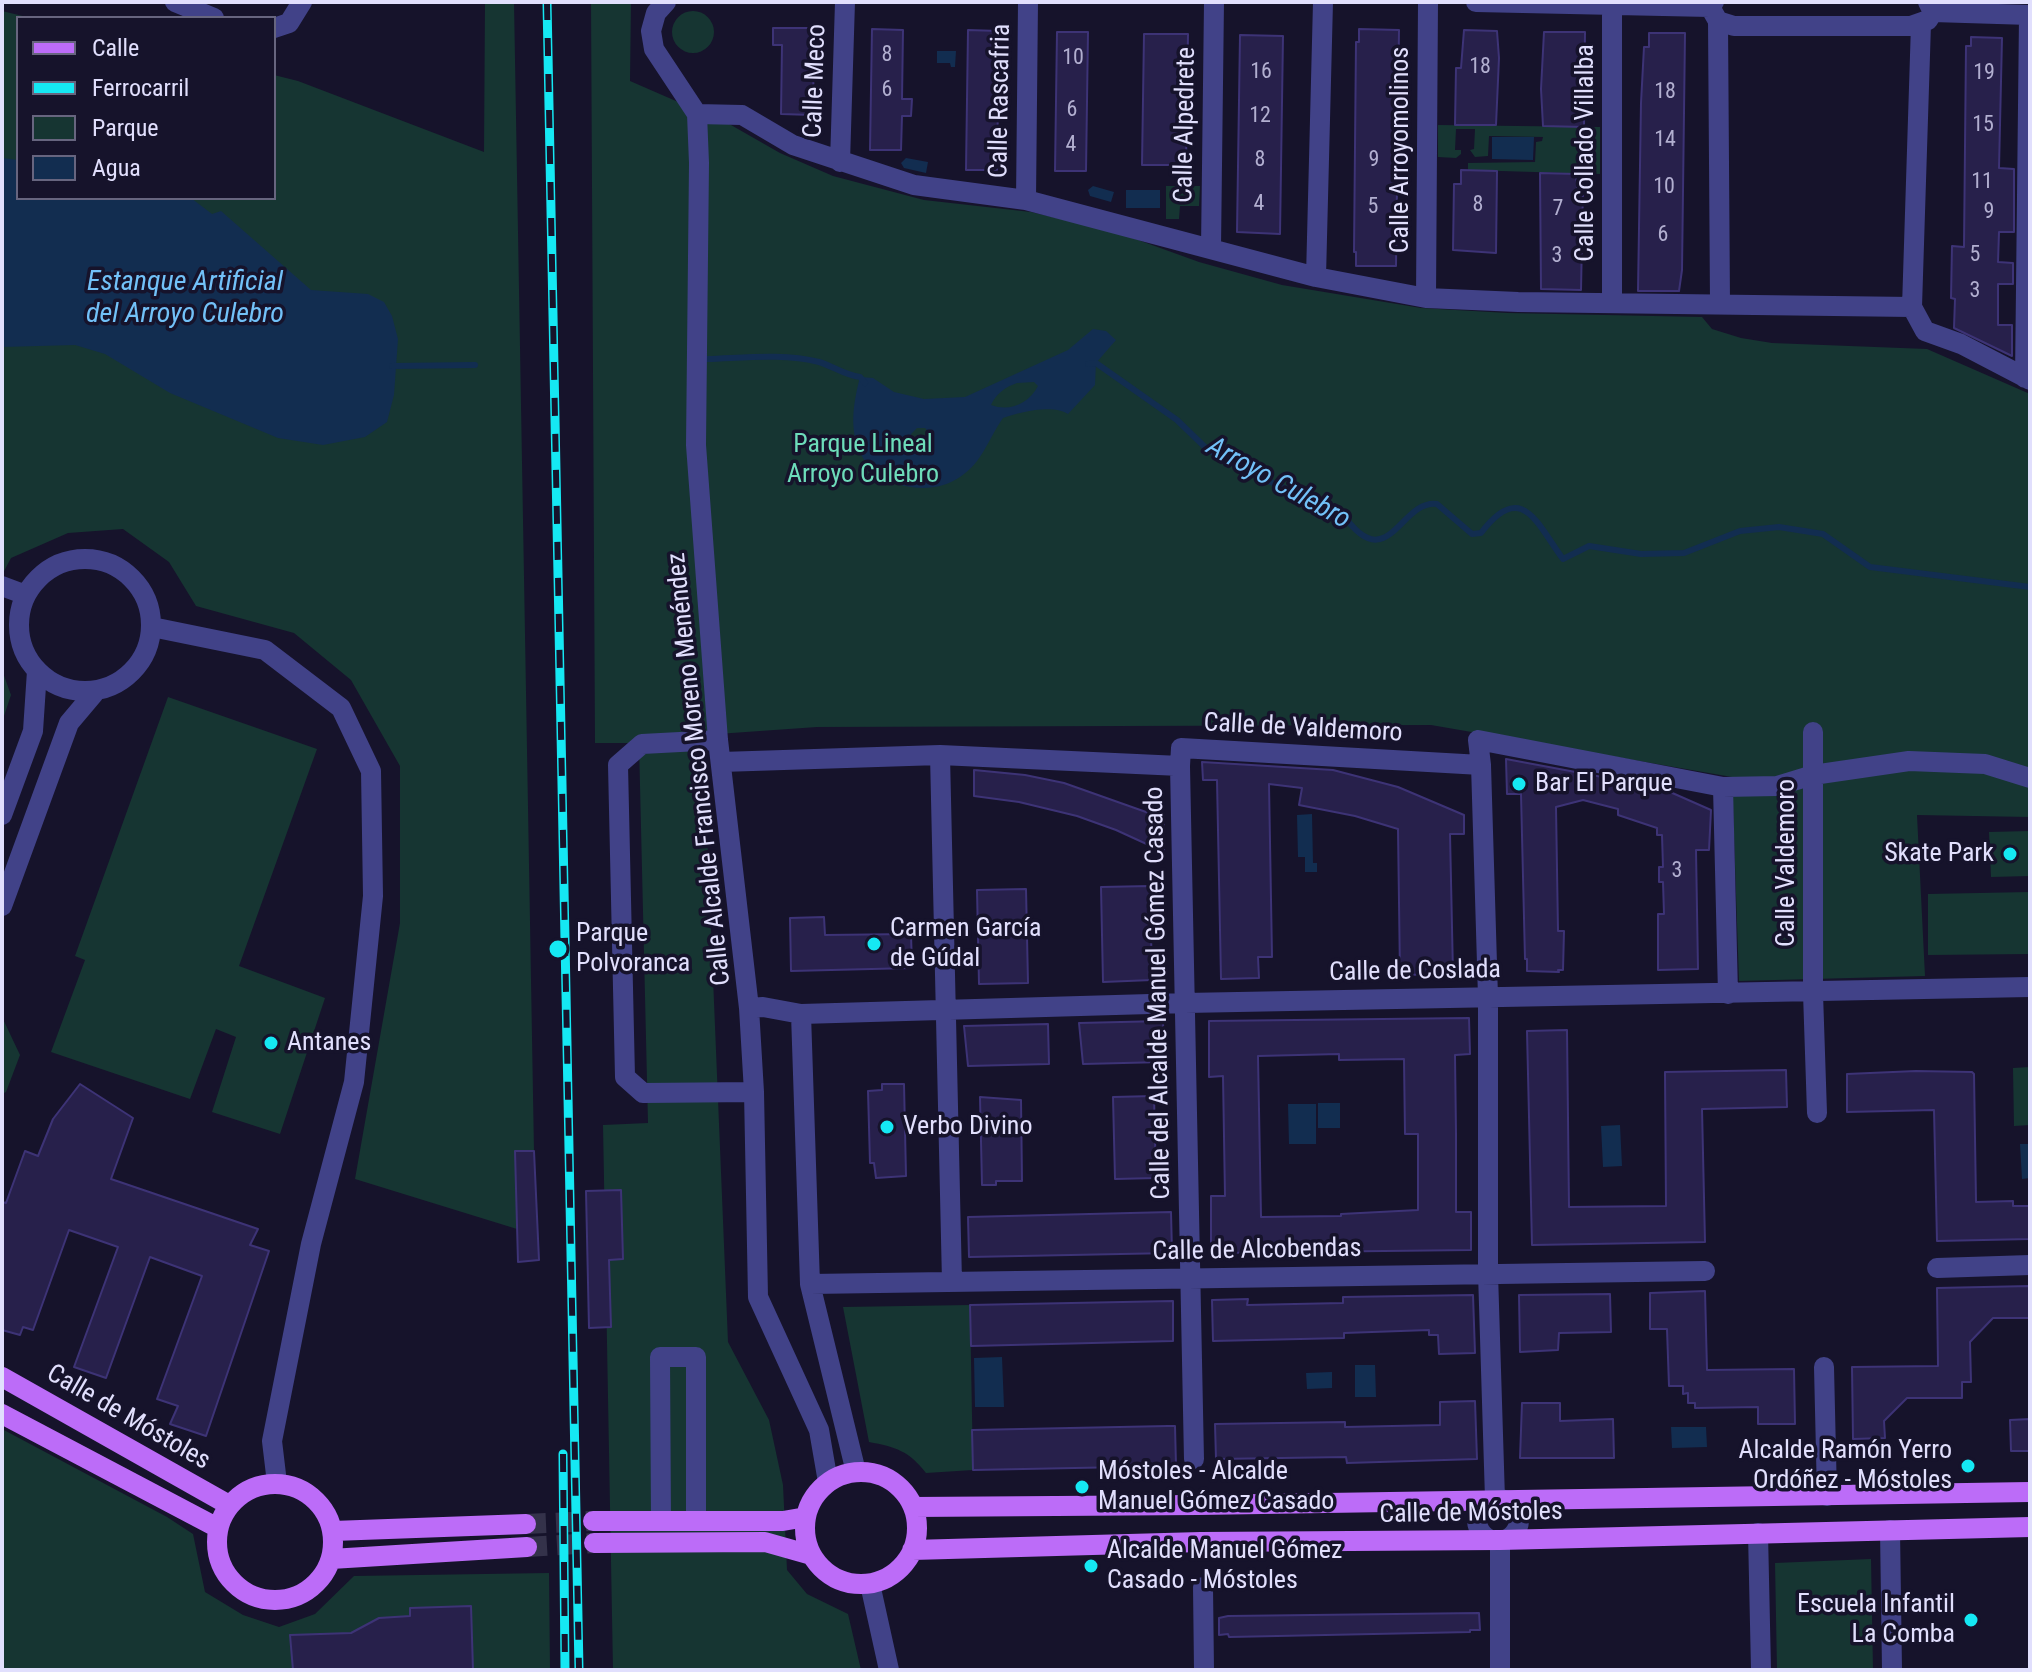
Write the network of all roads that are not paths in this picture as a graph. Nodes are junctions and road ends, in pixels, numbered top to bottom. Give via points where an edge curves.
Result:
1 (175, 2) edge
2 (302, 2) edge
3 (666, 2) edge
4 (845, 2) edge
5 (1028, 2) edge
6 (1214, 2) edge
7 (1323, 2) edge
8 (1428, 2) edge
9 (1476, 2) edge
10 (1612, 4) junction
11 (1714, 10) edge
12 (1927, 13) edge
13 (2029, 15) edge
14 (209, 16) edge
15 (276, 27) edge
16 (697, 114) junction
17 (840, 162) junction
18 (1026, 200) junction
19 (1211, 248) junction
20 (1316, 277) junction
21 (1426, 298) junction
22 (1612, 302) junction
23 (1720, 304) junction
24 (1912, 307) junction
25 (2028, 379) edge
26 (2, 586) edge
27 (26, 595) junction
28 (152, 627) junction
29 (37, 671) junction
30 (96, 691) junction
31 (1813, 732) dead end
32 (718, 740) junction
33 (940, 755) junction
34 (721, 762) junction
35 (1481, 765) junction
36 (1180, 766) junction
37 (1813, 775) junction
38 (2030, 778) edge
39 (1723, 787) junction
40 (2, 815) edge
41 (2, 906) edge
42 (2030, 987) edge
43 (1813, 993) junction
44 (1728, 994) junction
45 (1488, 997) junction
46 (1185, 1003) junction
47 (749, 1008) junction
48 (945, 1009) junction
49 (801, 1014) junction
50 (754, 1092) junction
51 (1817, 1113) dead end
52 (2030, 1265) edge
53 (1937, 1268) dead end
54 (1705, 1271) dead end
55 (1488, 1273) junction
56 (1190, 1278) junction
57 (952, 1282) junction
58 (810, 1284) junction
59 (1824, 1367) dead end
60 (2, 1377) edge
61 (2, 1414) edge
62 (1194, 1459) dead end
63 (856, 1472) junction
64 (828, 1482) junction
65 (277, 1483) junction
66 (2030, 1492) edge
67 (1827, 1496) junction
68 (1495, 1499) junction
69 (229, 1505) junction
70 (913, 1507) junction
71 (806, 1517) junction
72 (696, 1520) junction
73 (593, 1521) tunnel mouth
74 (661, 1521) junction
75 (526, 1524) tunnel mouth
76 (2030, 1527) edge
77 (218, 1528) junction
78 (1890, 1530) junction
79 (333, 1531) junction
80 (1758, 1533) junction
81 (1500, 1540) junction
82 (594, 1543) tunnel mouth
83 (527, 1547) tunnel mouth
84 (912, 1550) junction
85 (811, 1555) junction
86 (331, 1559) junction
87 (870, 1584) junction
88 (1203, 1587) dead end
89 (889, 1670) edge
90 (1204, 1670) edge
91 (1500, 1670) edge
92 (1761, 1670) edge
93 (1892, 1670) edge

1 - 14 street
2 - 15 street via 289,23
3 - 16 street via 651,31 654,49
4 - 17 street, Calle Meco
5 - 18 street, Calle Rascafria
6 - 19 street, Calle Alpedrete
7 - 20 street
8 - 21 street, Calle Arroyomolinos
9 - 10 street
10 - 11 street
10 - 22 street, Calle Collado Villalba
11 - 12 street via 1734,26 1911,26
11 - 23 street
12 - 13 street
12 - 24 street
13 - 25 street
16 - 17 street via 742,115 793,145
16 - 32 street, Calle Alcalde Francisco Moreno Menéndez via 696,445
17 - 18 street via 914,185
18 - 19 street
19 - 20 street
20 - 21 street
21 - 22 street
22 - 23 street
23 - 24 street
24 - 25 street via 1925,331
26 - 27 street
27 - 28 street via 39,577 58,565 79,559 102,561 139,585
27 - 29 street via 20,635
28 - 30 street via 135,669
28 - 65 street via 265,650 341,708 371,771 373,896 354,1082 311,1244 272,1441
29 - 30 street via 74,691
29 - 40 street via 33,731
30 - 41 street via 69,723
31 - 37 street, Calle Valdemoro
32 - 34 street, Calle Alcalde Francisco Moreno Menéndez
32 - 50 street via 642,744 618,765 625,1077 643,1093
33 - 34 street, Calle de Valdemoro
33 - 36 street, Calle de Valdemoro
33 - 48 street
34 - 47 street, Calle Alcalde Francisco Moreno Menéndez
35 - 36 street, Calle de Valdemoro via 1181,748
35 - 39 street via 1478,740
35 - 45 street
36 - 46 street, Calle del Alcalde Manuel Gómez Casado
37 - 38 street via 1909,761 1985,764
37 - 39 street via 1777,786
37 - 43 street, Calle Valdemoro
39 - 44 street
42 - 43 street, Calle de Coslada
43 - 44 street, Calle de Coslada
43 - 51 street, Calle Valdemoro
44 - 45 street, Calle de Coslada
45 - 46 street, Calle de Coslada
45 - 55 street
46 - 48 street, Calle de Coslada
46 - 56 street, Calle del Alcalde Manuel Gómez Casado
47 - 49 street, Calle de Coslada
47 - 50 street, Calle Alcalde Francisco Moreno Menéndez
48 - 49 street, Calle de Coslada
48 - 57 street
49 - 58 street
50 - 64 street, Calle Alcalde Francisco Moreno Menéndez via 758,1297 819,1430
52 - 53 street
54 - 55 street, Calle de Alcobendas
55 - 56 street, Calle de Alcobendas
55 - 68 street
56 - 57 street, Calle de Alcobendas
56 - 62 street, Calle del Alcalde Manuel Gómez Casado
57 - 58 street, Calle de Alcobendas
58 - 63 street
59 - 67 street
60 - 69 main road, Calle de Móstoles
61 - 77 main road, Calle de Móstoles
63 - 64 main road
63 - 70 main road via 890,1480
64 - 71 main road
65 - 69 main road via 259,1485
65 - 79 main road via 314,1497
66 - 67 main road, Calle de Móstoles
67 - 68 main road, Calle de Móstoles
68 - 70 main road, Calle de Móstoles
68 - 81 street via 1482,1506 1477,1519 1481,1532
68 - 81 street via 1508,1501 1518,1517 1516,1530
69 - 77 main road
70 - 84 main road
71 - 72 main road
71 - 85 main road
72 - 74 main road
72 - 74 street via 696,1357 660,1357
73 - 74 main road
75 - 79 main road
76 - 78 main road, Calle de Móstoles
77 - 86 main road via 222,1567 233,1583 269,1600 307,1590
78 - 80 main road, Calle de Móstoles
78 - 93 street
79 - 86 main road
80 - 81 main road, Calle de Móstoles
80 - 92 street
81 - 84 main road, Calle de Móstoles
81 - 91 street
82 - 85 main road via 765,1542
83 - 86 main road
84 - 87 main road via 895,1572
85 - 87 main road via 836,1579
87 - 89 street
88 - 90 street

